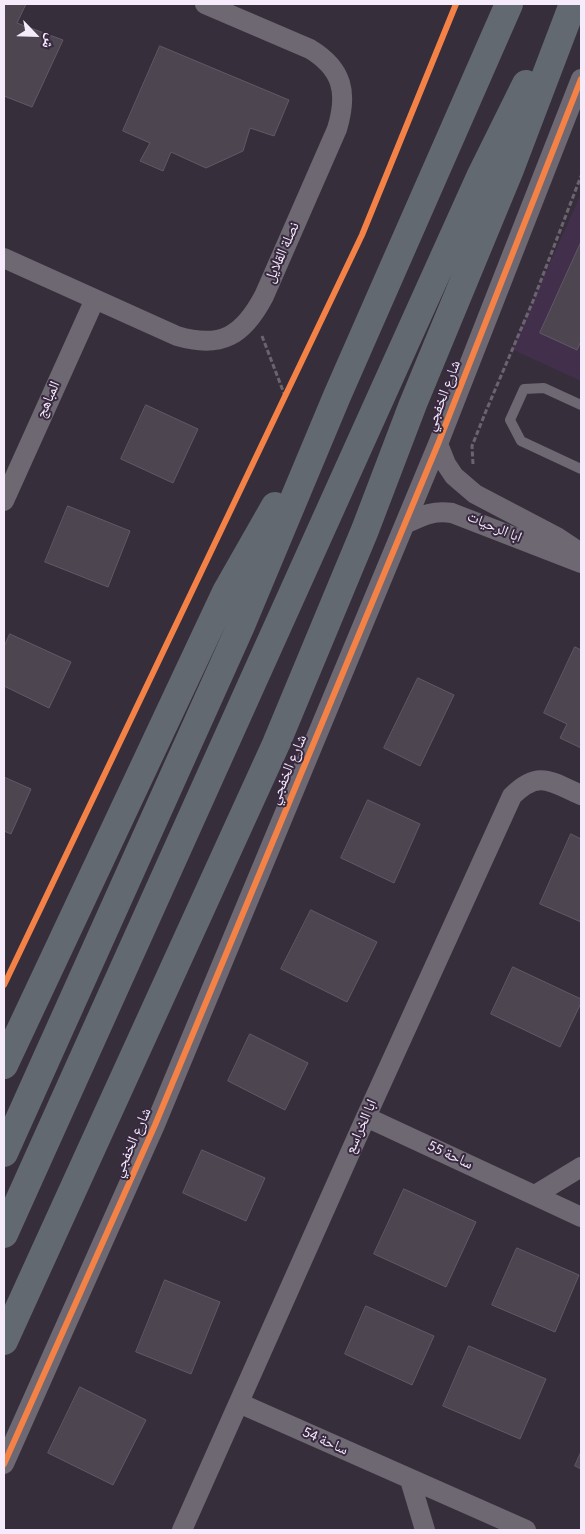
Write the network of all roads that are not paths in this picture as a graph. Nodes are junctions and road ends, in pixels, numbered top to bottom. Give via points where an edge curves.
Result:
1 (204, 4) edge
2 (509, 4) edge
3 (566, 4) edge
4 (573, 4) edge
5 (581, 79) edge
6 (4, 258) edge
7 (95, 299) junction
8 (337, 396) junction
9 (581, 406) edge
10 (438, 444) junction
11 (581, 469) edge
12 (4, 502) edge
13 (405, 524) junction
14 (581, 553) edge
15 (581, 563) edge
16 (581, 795) edge
17 (4, 1065) edge
18 (366, 1117) junction
19 (4, 1153) edge
20 (581, 1167) edge
21 (535, 1195) junction
22 (581, 1217) edge
23 (4, 1234) edge
24 (4, 1341) edge
25 (239, 1403) junction
26 (4, 1464) edge
27 (410, 1480) junction
28 (182, 1530) edge
29 (425, 1530) edge
30 (526, 1530) edge

1 - 7 street, نصلة القلايل via 322,57 341,81 342,114 338,129 264,296 254,315 240,330 220,340 190,340
2 - 8 highway
3 - 23 highway via 480,177
4 - 24 highway via 509,172 276,744
5 - 10 street, شارع الخفجي
6 - 7 street, نصلة القلايل
7 - 12 street, المباهج
8 - 17 highway via 226,592
8 - 19 highway via 240,628
9 - 11 lane via 544,388 524,389 510,420 521,441
10 - 13 street, شارع الخفجي
10 - 14 street, ابا الرحيات via 454,476 475,494
13 - 15 street, ابا الرحيات via 438,511 452,512
13 - 26 street, شارع الخفجي via 155,1125
16 - 18 street, ابا الخراسع via 541,779 522,786 512,796
18 - 21 street, ساحة 55
18 - 25 street, ابا الخراسع
20 - 21 street
21 - 22 street, ساحة 55
25 - 27 street, ساحة 54
25 - 28 street, ابا الخراسع
27 - 29 street
27 - 30 street, ساحة 54

